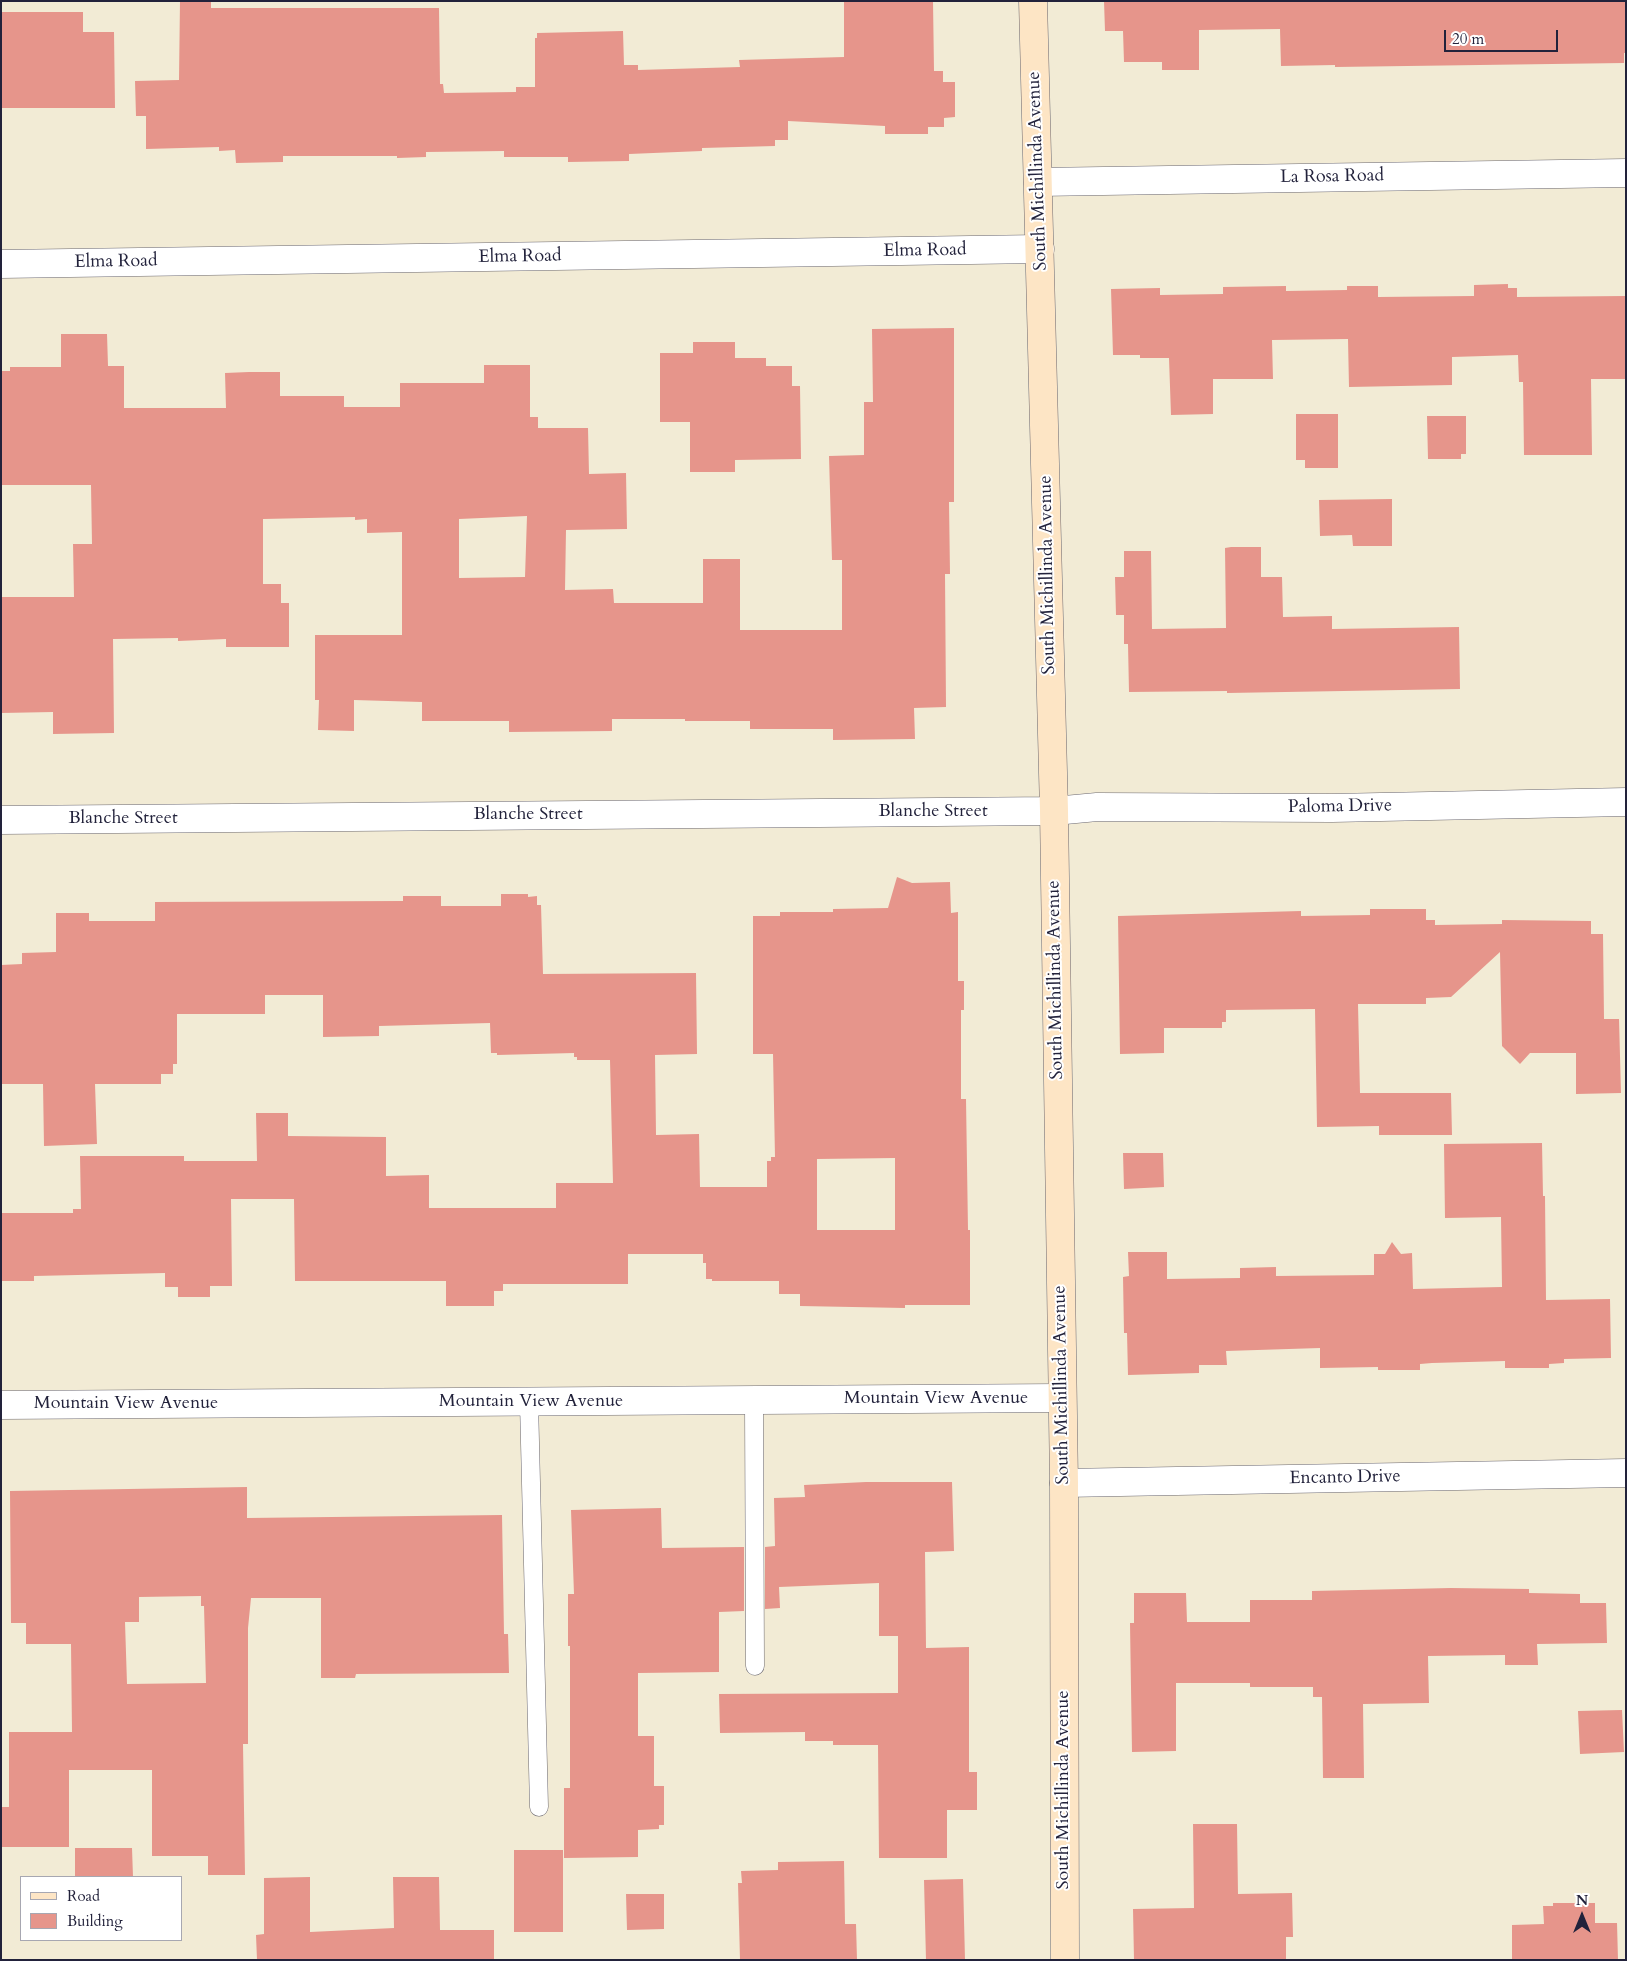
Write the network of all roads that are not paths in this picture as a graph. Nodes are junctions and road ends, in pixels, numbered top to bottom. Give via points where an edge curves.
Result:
1 (1033, 1) edge
2 (1626, 173) edge
3 (1038, 182) junction
4 (1040, 249) junction
5 (1, 264) edge
6 (1626, 802) edge
7 (1054, 811) junction
8 (1, 820) edge
9 (1061, 1398) junction
10 (754, 1401) junction
11 (529, 1402) junction
12 (1, 1405) edge
13 (1626, 1474) edge
14 (1064, 1483) junction
15 (755, 1666) dead end
16 (539, 1807) dead end
17 (1065, 1960) edge

1 - 3 main road, South Michillinda Avenue
2 - 3 street, La Rosa Road
3 - 4 main road, South Michillinda Avenue
4 - 5 street, Elma Road
4 - 7 main road, South Michillinda Avenue
6 - 7 street, Paloma Drive via 1332,808 1097,807
7 - 8 street, Blanche Street
7 - 9 main road, South Michillinda Avenue
9 - 10 street, Mountain View Avenue
9 - 14 main road, South Michillinda Avenue
10 - 11 street, Mountain View Avenue
10 - 15 lane
11 - 12 street, Mountain View Avenue
11 - 16 lane
13 - 14 street, Encanto Drive
14 - 17 main road, South Michillinda Avenue

